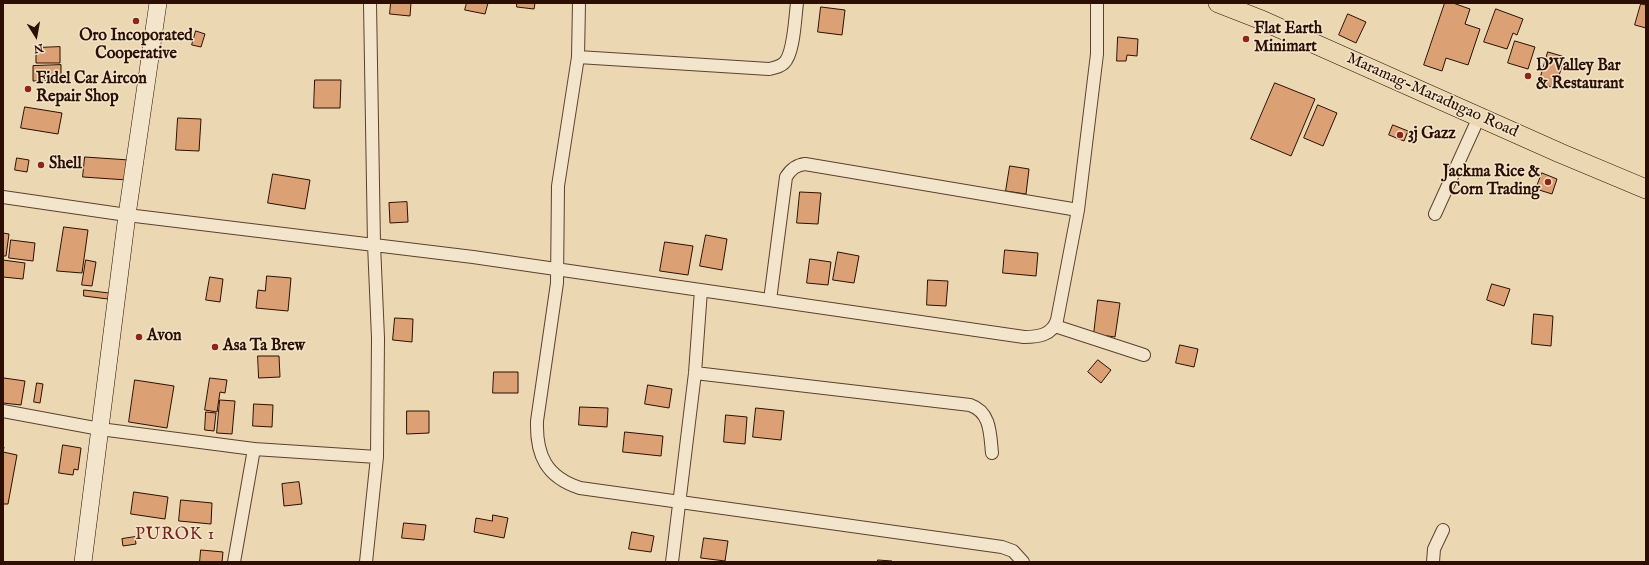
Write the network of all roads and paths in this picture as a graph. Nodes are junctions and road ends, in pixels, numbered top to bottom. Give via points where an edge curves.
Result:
1 (158, 3) edge
2 (370, 3) edge
3 (579, 3) edge
4 (797, 3) edge
5 (1097, 3) edge
6 (1218, 3) edge
7 (578, 57) junction
8 (1479, 117) junction
9 (1646, 189) edge
10 (3, 197) edge
11 (1078, 210) junction
12 (1435, 214) dead end
13 (127, 216) junction
14 (374, 244) junction
15 (559, 269) junction
16 (702, 290) junction
17 (770, 300) junction
18 (1055, 326) junction
19 (1144, 355) dead end
20 (695, 373) junction
21 (3, 411) edge
22 (100, 429) junction
23 (254, 449) junction
24 (992, 453) dead end
25 (377, 457) junction
26 (680, 503) junction
27 (1443, 530) dead end
28 (83, 562) edge
29 (234, 562) edge
30 (366, 562) edge
31 (672, 562) edge
32 (1023, 562) edge
33 (1434, 562) edge

1 - 13 street
2 - 14 street
3 - 7 street
4 - 7 street via 790,52 783,64 769,69
5 - 11 street via 1097,54
6 - 8 main road, Maramag-Maradugao Road
7 - 15 street via 558,186
8 - 9 main road, Maramag-Maradugao Road
8 - 12 street
10 - 13 street
11 - 17 street via 799,165 789,171 786,177
11 - 18 street
13 - 14 street
13 - 22 street
14 - 15 street
14 - 25 street via 378,338
15 - 16 street
15 - 26 street via 536,421 542,460 553,473 580,488
16 - 17 street
16 - 20 street
17 - 18 street via 1024,336 1044,335
18 - 19 street
20 - 24 street via 970,405 978,408 987,421
20 - 26 street
21 - 22 street
22 - 23 street
22 - 28 street
23 - 25 street
23 - 29 street
25 - 30 street
26 - 31 street
26 - 32 street via 1002,547 1012,551
27 - 33 street via 1434,549

